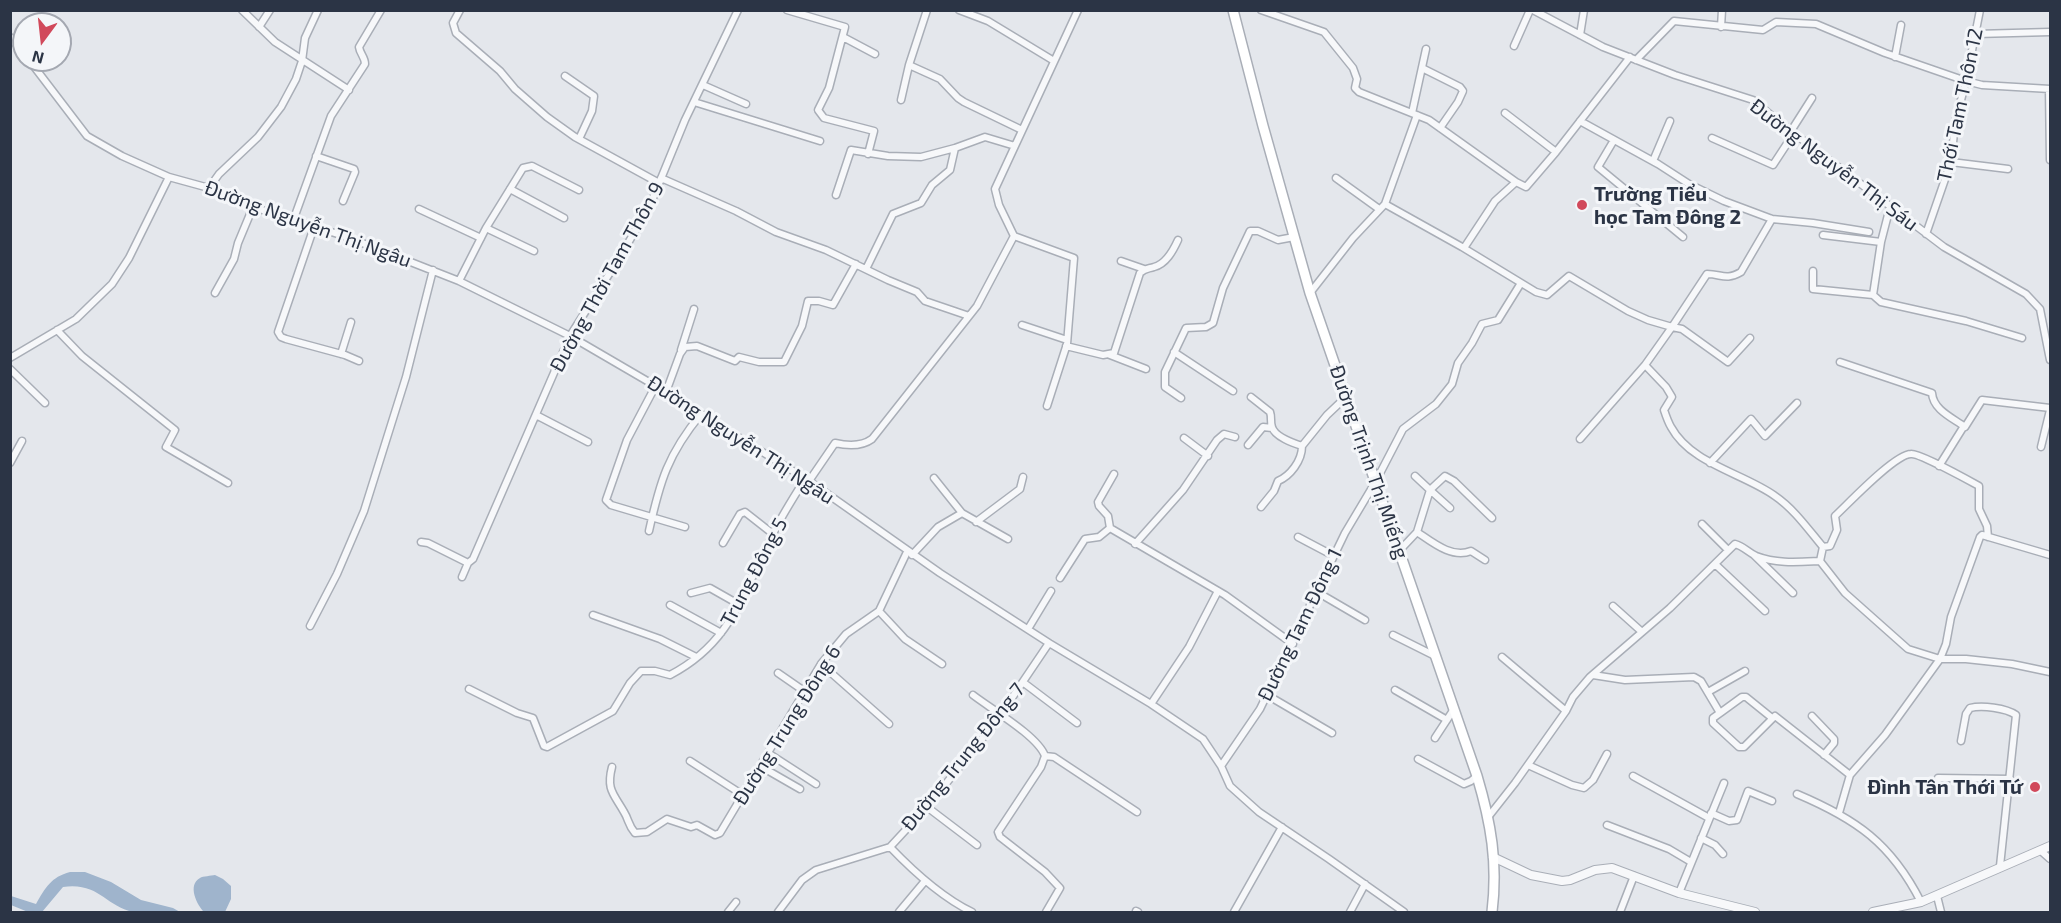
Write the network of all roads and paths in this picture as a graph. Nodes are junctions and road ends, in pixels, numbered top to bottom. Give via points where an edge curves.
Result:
1 (242, 10) edge
2 (270, 10) edge
3 (318, 10) edge
4 (381, 10) edge
5 (460, 10) edge
6 (738, 10) edge
7 (786, 10) edge
8 (927, 10) edge
9 (959, 10) edge
10 (1078, 10) edge
11 (1233, 10) edge
12 (1261, 10) edge
13 (1532, 10) edge
14 (1584, 10) edge
15 (1722, 10) edge
16 (1980, 10) edge
17 (1901, 25) dead end
18 (259, 27) junction
19 (1721, 27) junction
20 (2050, 32) edge
21 (1976, 34) junction
22 (1580, 35) junction
23 (843, 37) junction
24 (1514, 46) dead end
25 (1426, 49) dead end
26 (875, 54) dead end
27 (1895, 57) junction
28 (1633, 58) junction
29 (302, 61) junction
30 (1054, 61) junction
31 (909, 65) junction
32 (1422, 68) junction
33 (38, 72) edge
34 (566, 76) dead end
35 (1966, 81) junction
36 (703, 85) junction
37 (2050, 89) edge
38 (349, 90) junction
39 (1812, 98) dead end
40 (901, 100) dead end
41 (694, 102) junction
42 (746, 104) dead end
43 (1505, 113) dead end
44 (1415, 114) junction
45 (1580, 121) junction
46 (1670, 121) dead end
47 (1440, 128) junction
48 (1022, 130) junction
49 (1792, 132) junction
50 (1712, 138) dead end
51 (579, 139) junction
52 (1614, 140) junction
53 (820, 141) dead end
54 (1015, 146) junction
55 (955, 148) junction
56 (1556, 152) junction
57 (868, 154) junction
58 (316, 156) junction
59 (2050, 160) edge
60 (1653, 161) junction
61 (1951, 162) junction
62 (2008, 169) dead end
63 (169, 177) junction
64 (1336, 178) dead end
65 (660, 181) junction
66 (1516, 182) junction
67 (209, 188) junction
68 (510, 189) junction
69 (579, 190) dead end
70 (836, 195) dead end
71 (343, 201) dead end
72 (252, 207) junction
73 (1382, 207) junction
74 (1890, 207) junction
75 (419, 209) dead end
76 (564, 218) dead end
77 (1772, 219) junction
78 (293, 221) junction
79 (314, 227) junction
80 (486, 228) junction
81 (1869, 232) dead end
82 (1926, 234) junction
83 (1823, 235) dead end
84 (1014, 236) junction
85 (1294, 237) junction
86 (1683, 237) dead end
87 (481, 238) junction
88 (1178, 240) dead end
89 (1881, 242) junction
90 (1464, 248) junction
91 (534, 251) dead end
92 (1121, 261) dead end
93 (856, 264) junction
94 (866, 269) junction
95 (1144, 269) junction
96 (434, 270) junction
97 (1813, 271) dead end
98 (459, 281) junction
99 (1521, 283) junction
100 (215, 293) dead end
101 (1310, 293) junction
102 (1873, 295) junction
103 (694, 309) dead end
104 (969, 316) junction
105 (351, 322) dead end
106 (1022, 325) dead end
107 (1672, 327) junction
108 (57, 330) junction
109 (570, 336) junction
110 (1750, 338) dead end
111 (2022, 338) dead end
112 (1067, 343) junction
113 (1174, 352) junction
114 (341, 354) junction
115 (680, 354) junction
116 (1109, 354) junction
117 (10, 358) edge
118 (2050, 360) edge
119 (359, 361) dead end
120 (1840, 362) dead end
121 (1645, 365) junction
122 (10, 369) edge
123 (1146, 369) dead end
124 (656, 386) junction
125 (1233, 391) dead end
126 (666, 392) junction
127 (1251, 397) dead end
128 (1346, 397) junction
129 (1181, 398) dead end
130 (45, 402) dead end
131 (1797, 403) dead end
132 (1047, 405) dead end
133 (2050, 409) edge
134 (701, 414) junction
135 (536, 415) junction
136 (1964, 426) junction
137 (1272, 428) junction
138 (1235, 437) dead end
139 (1184, 438) dead end
140 (1580, 439) dead end
141 (22, 441) dead end
142 (588, 442) dead end
143 (1248, 445) dead end
144 (1302, 446) junction
145 (2041, 447) dead end
146 (1208, 456) junction
147 (10, 463) edge
148 (1710, 463) junction
149 (1939, 466) junction
150 (1114, 474) dead end
151 (1415, 476) dead end
152 (1023, 477) dead end
153 (934, 478) dead end
154 (807, 480) junction
155 (1376, 481) junction
156 (228, 483) dead end
157 (1430, 490) junction
158 (1261, 507) dead end
159 (1450, 508) dead end
160 (962, 513) junction
161 (652, 516) junction
162 (1492, 518) dead end
163 (976, 522) junction
164 (1702, 524) dead end
165 (685, 527) dead end
166 (1110, 528) junction
167 (649, 531) dead end
168 (1417, 532) junction
169 (773, 534) junction
170 (1298, 537) dead end
171 (1988, 537) junction
172 (1008, 539) dead end
173 (421, 542) dead end
174 (723, 543) dead end
175 (1135, 544) junction
176 (1822, 547) junction
177 (1400, 550) junction
178 (1728, 550) junction
179 (910, 553) junction
180 (1754, 555) junction
181 (2050, 555) edge
182 (1334, 556) junction
183 (1485, 560) dead end
184 (1820, 561) junction
185 (468, 563) junction
186 (1715, 564) junction
187 (462, 577) dead end
188 (1060, 578) dead end
189 (1051, 591) dead end
190 (1218, 591) junction
191 (1317, 592) junction
192 (691, 593) dead end
193 (1793, 593) dead end
194 (670, 605) dead end
195 (740, 605) junction
196 (1613, 606) dead end
197 (879, 611) junction
198 (1765, 611) dead end
199 (593, 615) dead end
200 (1365, 620) dead end
201 (310, 626) dead end
202 (1028, 629) junction
203 (1642, 632) junction
204 (721, 633) junction
205 (1393, 635) dead end
206 (1049, 643) junction
207 (1293, 644) junction
208 (1436, 656) junction
209 (696, 657) junction
210 (1502, 657) dead end
211 (1940, 659) junction
212 (821, 664) junction
213 (942, 664) dead end
214 (1745, 671) dead end
215 (2050, 672) edge
216 (778, 673) dead end
217 (1593, 675) junction
218 (1024, 683) junction
219 (469, 689) dead end
220 (1395, 690) dead end
221 (804, 691) junction
222 (1708, 692) junction
223 (974, 695) dead end
224 (1267, 695) junction
225 (1151, 704) junction
226 (1454, 710) junction
227 (1566, 711) junction
228 (1720, 713) junction
229 (1000, 715) junction
230 (1812, 716) dead end
231 (1772, 718) junction
232 (1447, 720) junction
233 (1077, 723) dead end
234 (888, 724) dead end
235 (1332, 733) dead end
236 (1435, 738) dead end
237 (1961, 741) dead end
238 (768, 753) junction
239 (1607, 754) dead end
240 (1824, 754) junction
241 (1045, 756) junction
242 (1418, 759) dead end
243 (690, 761) dead end
244 (1528, 765) junction
245 (760, 766) junction
246 (1221, 766) junction
247 (612, 767) dead end
248 (1850, 775) junction
249 (1478, 776) junction
250 (1633, 776) dead end
251 (1938, 778) dead end
252 (2010, 779) junction
253 (1724, 783) dead end
254 (816, 784) dead end
255 (800, 789) dead end
256 (1797, 794) dead end
257 (743, 795) junction
258 (1772, 801) dead end
259 (927, 807) junction
260 (1137, 812) dead end
261 (1839, 813) junction
262 (1489, 816) junction
263 (1710, 816) junction
264 (1607, 825) dead end
265 (1282, 827) junction
266 (1701, 838) junction
267 (977, 845) dead end
268 (2050, 846) edge
269 (890, 848) junction
270 (2041, 851) junction
271 (1723, 854) dead end
272 (1493, 857) junction
273 (2050, 859) edge
274 (1691, 862) junction
275 (2001, 866) junction
276 (1634, 876) junction
277 (925, 881) junction
278 (1365, 884) junction
279 (1679, 893) junction
280 (1937, 896) junction
281 (1920, 902) junction
282 (736, 903) dead end
283 (958, 909) edge
284 (728, 912) edge
285 (778, 912) edge
286 (899, 912) edge
287 (972, 912) edge
288 (1046, 912) edge
289 (1234, 912) edge
290 (1350, 912) edge
291 (1404, 912) edge
292 (1492, 912) edge
293 (1620, 912) edge
294 (1755, 912) edge
295 (1873, 912) edge
296 (1941, 912) edge

1 - 18 street
2 - 18 street
3 - 29 street via 305,38
4 - 38 street via 359,47 365,64
5 - 51 street via 453,23 456,33 547,117
6 - 36 street, Đường Thời Tam Thôn 9
7 - 23 street via 845,27
8 - 31 street
9 - 30 street via 988,21
10 - 30 street
11 - 85 main road, Đường Trịnh Thị Miếng
12 - 44 street via 1324,32 1353,68 1359,92
13 - 22 street, Đường Nguyễn Thị Sáu
13 - 24 street
14 - 22 street
15 - 19 street
16 - 21 street, Thới Tam Thôn 12
17 - 27 street
18 - 29 street
19 - 27 street via 1763,30 1776,21 1816,24
19 - 28 street via 1674,21
20 - 21 street
21 - 35 street, Thới Tam Thôn 12
22 - 28 street, Đường Nguyễn Thị Sáu
23 - 26 street
23 - 57 street via 829,88 818,110 824,118 874,131
25 - 32 street
27 - 35 street
28 - 45 street
28 - 49 street, Đường Nguyễn Thị Sáu via 1753,100
29 - 38 street
29 - 67 street via 281,107
30 - 48 street
31 - 40 street
31 - 48 street via 940,79 963,102
32 - 44 street
32 - 47 street via 1463,91
33 - 63 street, Đường Nguyễn Thị Ngâu via 87,136
34 - 51 street via 594,96 592,111
35 - 37 street
35 - 61 street, Thới Tam Thôn 12 via 1955,123
36 - 41 street, Đường Thời Tam Thôn 9
36 - 42 street
37 - 59 street
38 - 58 street via 331,116
39 - 49 street
41 - 53 street
41 - 65 street, Đường Thời Tam Thôn 9
43 - 56 street
44 - 47 street
44 - 73 street
45 - 52 street
45 - 56 street
46 - 60 street
47 - 66 street
48 - 54 street
49 - 50 street via 1773,165
49 - 74 street, Đường Nguyễn Thị Sáu
51 - 65 street
52 - 60 street
52 - 86 street via 1599,167
54 - 55 street via 985,136
54 - 84 street via 995,189
55 - 57 street via 921,157
55 - 94 street via 950,170 932,185 921,203 893,214
56 - 66 street via 1526,186
57 - 70 street via 851,150
58 - 71 street via 354,169
58 - 78 street
60 - 77 street via 1689,184
61 - 62 street
61 - 82 street, Thới Tam Thôn 12
63 - 67 street, Đường Nguyễn Thị Ngâu
63 - 108 street via 112,284 93,306
64 - 73 street
65 - 93 street
65 - 109 street, Đường Thời Tam Thôn 9 via 623,252
66 - 90 street via 1496,201
67 - 72 street, Đường Nguyễn Thị Ngâu
68 - 69 street via 523,168 532,166
68 - 76 street
68 - 80 street
72 - 78 street, Đường Nguyễn Thị Ngâu
72 - 100 street via 234,259
73 - 90 street
73 - 101 street
74 - 82 street, Đường Nguyễn Thị Sáu
74 - 89 street
75 - 87 street
77 - 81 street
77 - 107 street via 1741,272 1724,278 1707,274
78 - 79 street, Đường Nguyễn Thị Ngâu
79 - 96 street, Đường Nguyễn Thị Ngâu
79 - 114 street via 278,332 280,337
80 - 87 street
80 - 91 street
82 - 118 street, Đường Nguyễn Thị Sáu via 2026,294 2040,309
83 - 89 street
84 - 104 street
84 - 112 street via 1074,258
85 - 101 main road, Đường Trịnh Thị Miếng
85 - 113 street via 1278,240 1250,231 1223,288 1213,323 1186,328
87 - 98 street
88 - 95 street via 1162,263
89 - 102 street
90 - 99 street
92 - 95 street
93 - 94 street
93 - 115 street via 833,305 808,301 802,326 784,362 739,357 735,361 697,346 686,347
94 - 104 street via 917,292 925,301
95 - 116 street via 1114,353
96 - 98 street, Đường Nguyễn Thị Ngâu
96 - 201 street via 406,377 363,511
97 - 102 street via 1813,289
98 - 109 street, Đường Nguyễn Thị Ngâu
99 - 107 street via 1547,295 1569,276 1628,311
99 - 155 street, Đường Tam Đông 1 via 1498,320 1482,324 1458,363 1452,384 1436,404 1403,429
101 - 128 main road, Đường Trịnh Thị Miếng
102 - 111 street via 1881,302
103 - 115 street
104 - 154 street via 872,439 859,445 835,443
105 - 114 street
106 - 112 street
107 - 110 street via 1682,329 1728,362
107 - 121 street
108 - 117 street
108 - 156 street via 82,356 175,430 165,447
109 - 124 street, Đường Nguyễn Thị Ngâu
109 - 135 street, Đường Thời Tam Thôn 9
112 - 116 street
112 - 132 street
113 - 125 street
113 - 129 street via 1164,383
114 - 119 street
115 - 126 street
116 - 123 street
120 - 136 street via 1932,393 1939,409
121 - 140 street
121 - 148 street via 1672,397 1664,410 1671,429 1691,451
122 - 130 street
124 - 126 street, Đường Nguyễn Thị Ngâu
124 - 161 street via 627,440 606,500 611,505
126 - 134 street, Đường Nguyễn Thị Ngâu
127 - 137 street via 1270,412
128 - 144 street
128 - 155 main road, Đường Trịnh Thị Miếng
131 - 148 street via 1765,436 1751,419
133 - 136 street via 1982,400
133 - 145 street
134 - 154 street, Đường Nguyễn Thị Ngâu
134 - 161 street via 666,467
135 - 142 street
135 - 185 street, Đường Thời Tam Thôn 9 via 479,548
136 - 149 street
137 - 143 street via 1263,427
137 - 144 street
138 - 146 street via 1224,434
139 - 146 street
141 - 147 street
144 - 158 street via 1294,467 1286,478 1278,481
146 - 175 street
148 - 176 street via 1776,496
149 - 171 street via 1979,486 1979,509
149 - 176 street via 1916,454 1897,458 1835,516 1837,530 1830,546
150 - 166 street via 1098,502 1108,516
151 - 157 street
152 - 163 street via 1020,489
153 - 160 street
154 - 169 street, Trung Đông 5
154 - 179 street, Đường Nguyễn Thị Ngâu
155 - 177 main road, Đường Trịnh Thị Miếng
155 - 182 street, Đường Tam Đông 1
157 - 159 street
157 - 162 street via 1447,476
157 - 168 street
160 - 163 street
160 - 179 street, Đường Trung Đông 6 via 938,527
161 - 165 street
161 - 167 street
163 - 172 street
164 - 178 street
166 - 175 street
166 - 188 street via 1099,537 1085,539
168 - 177 street
168 - 183 street via 1443,548 1461,554 1471,552
169 - 174 street via 745,512
169 - 195 street, Trung Đông 5
170 - 182 street
171 - 181 street
171 - 211 street via 1982,535 1978,540 1950,617
173 - 185 street
175 - 190 street
176 - 184 street
177 - 208 main road, Đường Trịnh Thị Miếng
178 - 180 street via 1735,544
178 - 186 street
179 - 197 street, Đường Trung Đông 6
179 - 202 street, Đường Nguyễn Thị Ngâu
180 - 184 street via 1775,562
180 - 193 street
182 - 191 street, Đường Tam Đông 1
184 - 211 street via 1845,593 1908,649
185 - 187 street, Đường Thời Tam Thôn 9
186 - 198 street
186 - 203 street
189 - 202 street
190 - 207 street
190 - 225 street via 1189,647
191 - 200 street
191 - 207 street, Đường Tam Đông 1
192 - 195 street via 710,588
194 - 204 street
195 - 204 street, Trung Đông 5
196 - 203 street
197 - 212 street, Đường Trung Đông 6 via 846,634
197 - 213 street via 905,639
199 - 209 street via 660,639
202 - 206 street, Đường Nguyễn Thị Ngâu
203 - 217 street
204 - 209 street, Trung Đông 5
205 - 208 street
206 - 218 street, Đường Trung Đông 7
206 - 225 street, Đường Nguyễn Thị Ngâu
207 - 224 street, Đường Tam Đông 1
208 - 226 main road, Đường Trịnh Thị Miếng
209 - 219 street, Trung Đông 5 via 669,675 641,671 613,711 547,747 533,718
210 - 227 street
211 - 215 street via 2012,664
211 - 248 street via 1885,735
212 - 221 street, Đường Trung Đông 6
212 - 234 street
214 - 222 street
216 - 221 street
217 - 222 street via 1625,680 1694,676
217 - 227 street
218 - 229 street, Đường Trung Đông 7
218 - 233 street
220 - 232 street
221 - 238 street, Đường Trung Đông 6
222 - 228 street
223 - 229 street
224 - 235 street
224 - 246 street, Đường Tam Đông 1
225 - 246 street, Đường Nguyễn Thị Ngâu via 1203,739
226 - 232 street
226 - 249 main road, Đường Trịnh Thị Miếng
227 - 244 street
228 - 231 street via 1746,697
228 - 231 street via 1713,723 1742,747
229 - 241 street via 1042,748
229 - 259 street, Đường Trung Đông 7
230 - 240 street via 1834,739
231 - 240 street via 1775,716
232 - 236 street
237 - 252 street via 1970,708 2015,713
238 - 245 street, Đường Trung Đông 6
238 - 254 street
239 - 244 street via 1584,788
240 - 248 street
241 - 260 street via 1054,757
241 - 288 street via 998,831 1000,837 1060,888
242 - 249 street via 1464,784
243 - 257 street
244 - 262 street
245 - 255 street
245 - 257 street, Đường Trung Đông 6
246 - 265 street, Đường Nguyễn Thị Ngâu via 1230,786
247 - 257 street, Đường Trung Đông 6 via 609,779 614,798 635,833 647,832 667,819 691,827 697,825 715,835
248 - 261 street
249 - 262 main road, Đường Trịnh Thị Miếng
250 - 263 street
251 - 252 street
252 - 275 street
253 - 263 street
256 - 261 street
258 - 263 street via 1748,791 1737,820
259 - 267 street
259 - 269 street, Đường Trung Đông 7
261 - 281 street via 1863,828 1890,855
262 - 272 main road, Đường Trịnh Thị Miếng
263 - 266 street
264 - 274 street via 1669,849
265 - 278 street, Đường Nguyễn Thị Ngâu
265 - 289 street
266 - 271 street
266 - 274 street
268 - 270 street
269 - 277 street
269 - 285 street, Đường Trung Đông 7 via 816,870 802,880
270 - 273 street
270 - 275 street
272 - 276 street via 1531,875 1562,881 1605,868
272 - 292 main road, Đường Trịnh Thị Miếng
274 - 279 street
275 - 280 street
276 - 279 street
276 - 293 street
277 - 283 street
277 - 286 street
278 - 290 street
278 - 291 street, Đường Nguyễn Thị Ngâu
279 - 294 street
280 - 281 street
280 - 296 street
281 - 295 street
282 - 284 street
283 - 287 street

